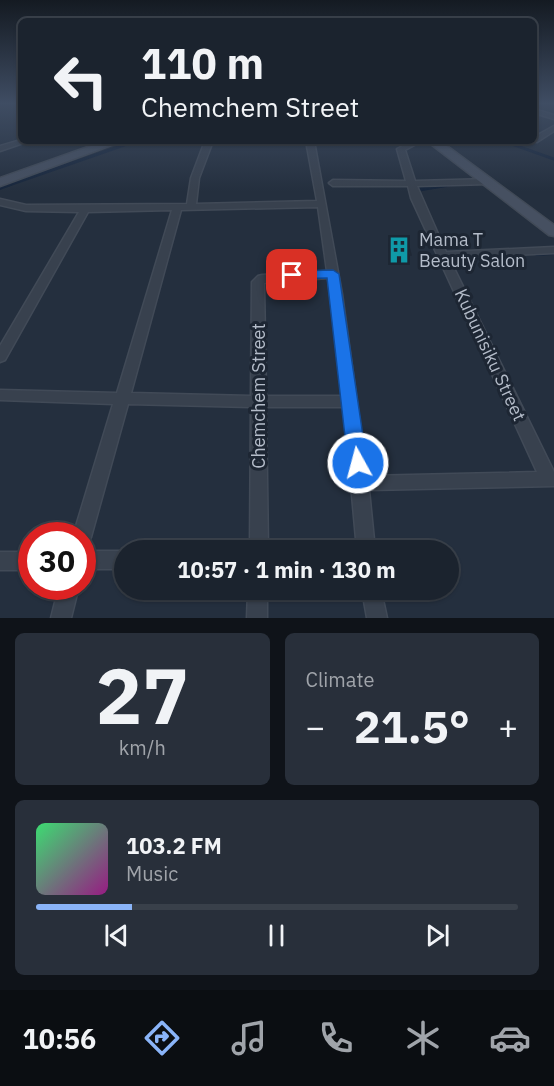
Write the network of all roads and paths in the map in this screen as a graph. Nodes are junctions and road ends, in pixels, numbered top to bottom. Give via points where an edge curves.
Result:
1 (18, 143) edge
2 (108, 144) edge
3 (208, 144) edge
4 (311, 144) edge
5 (411, 144) edge
6 (437, 144) edge
7 (0, 149) edge
8 (488, 181) junction
9 (0, 182) edge
10 (333, 183) dead end
11 (411, 184) junction
12 (0, 202) edge
13 (321, 204) junction
14 (184, 207) junction
15 (85, 209) junction
16 (554, 232) edge
17 (554, 250) edge
18 (444, 255) junction
19 (333, 274) junction
20 (0, 357) edge
21 (0, 395) edge
22 (123, 399) junction
23 (350, 400) junction
24 (257, 402) junction
25 (551, 479) edge
26 (360, 483) junction
27 (86, 522) edge
28 (259, 540) edge
29 (365, 540) edge
30 (96, 560) edge
31 (0, 561) edge
32 (18, 561) edge
33 (114, 561) edge
34 (66, 600) edge
35 (258, 600) edge
36 (374, 600) edge
37 (61, 618) edge
38 (257, 618) edge
39 (377, 618) edge

1 - 7 street
2 - 9 street
3 - 14 street
4 - 13 street
5 - 11 street, Kubunisiku Street via 400,149
6 - 8 street
8 - 11 street
8 - 16 street
10 - 11 street
11 - 18 street, Kubunisiku Street
12 - 15 street via 26,208
13 - 14 street
13 - 19 street
14 - 15 street
14 - 22 street
15 - 20 street
17 - 18 street
18 - 25 street, Kubunisiku Street
19 - 23 street
19 - 24 street, Chemchem Street via 272,276 258,282
21 - 22 street
22 - 24 street
22 - 27 street
23 - 24 street
23 - 26 street
24 - 28 street, Chemchem Street
25 - 26 street
26 - 29 street
30 - 33 street
31 - 32 street
34 - 37 street
35 - 38 street
36 - 39 street

